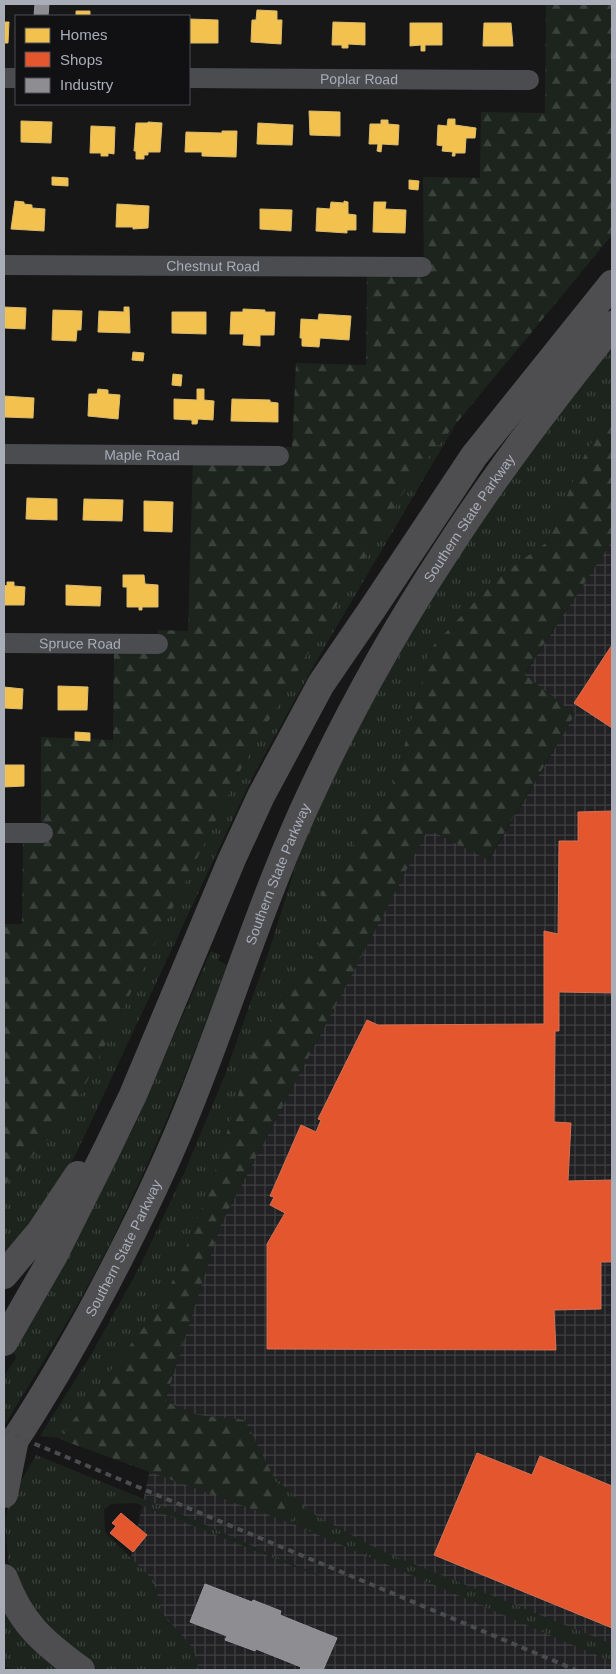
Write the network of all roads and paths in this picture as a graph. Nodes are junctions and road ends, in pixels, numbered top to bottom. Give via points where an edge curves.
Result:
1 (190, 78) edge
2 (529, 80) dead end
3 (4, 265) edge
4 (422, 267) dead end
5 (612, 284) edge
6 (612, 326) edge
7 (4, 454) edge
8 (278, 456) dead end
9 (4, 643) edge
10 (158, 644) dead end
11 (4, 832) edge
12 (43, 833) dead end
13 (132, 1095) junction
14 (4, 1275) edge
15 (4, 1342) edge
16 (10, 1447) edge
17 (4, 1494) edge
18 (4, 1578) edge
19 (81, 1670) edge

1 - 2 street, Poplar Road
3 - 4 street, Chestnut Road
5 - 13 highway via 474,456 321,684 261,796 232,859
6 - 16 highway, Southern State Parkway via 517,448 447,548 357,703 280,866 185,1119 144,1210 78,1336
7 - 8 street, Maple Road
9 - 10 street, Spruce Road
11 - 12 street
13 - 14 highway via 40,1232
13 - 15 highway via 54,1255
16 - 17 highway
18 - 19 highway via 16,1608 25,1620 49,1645

